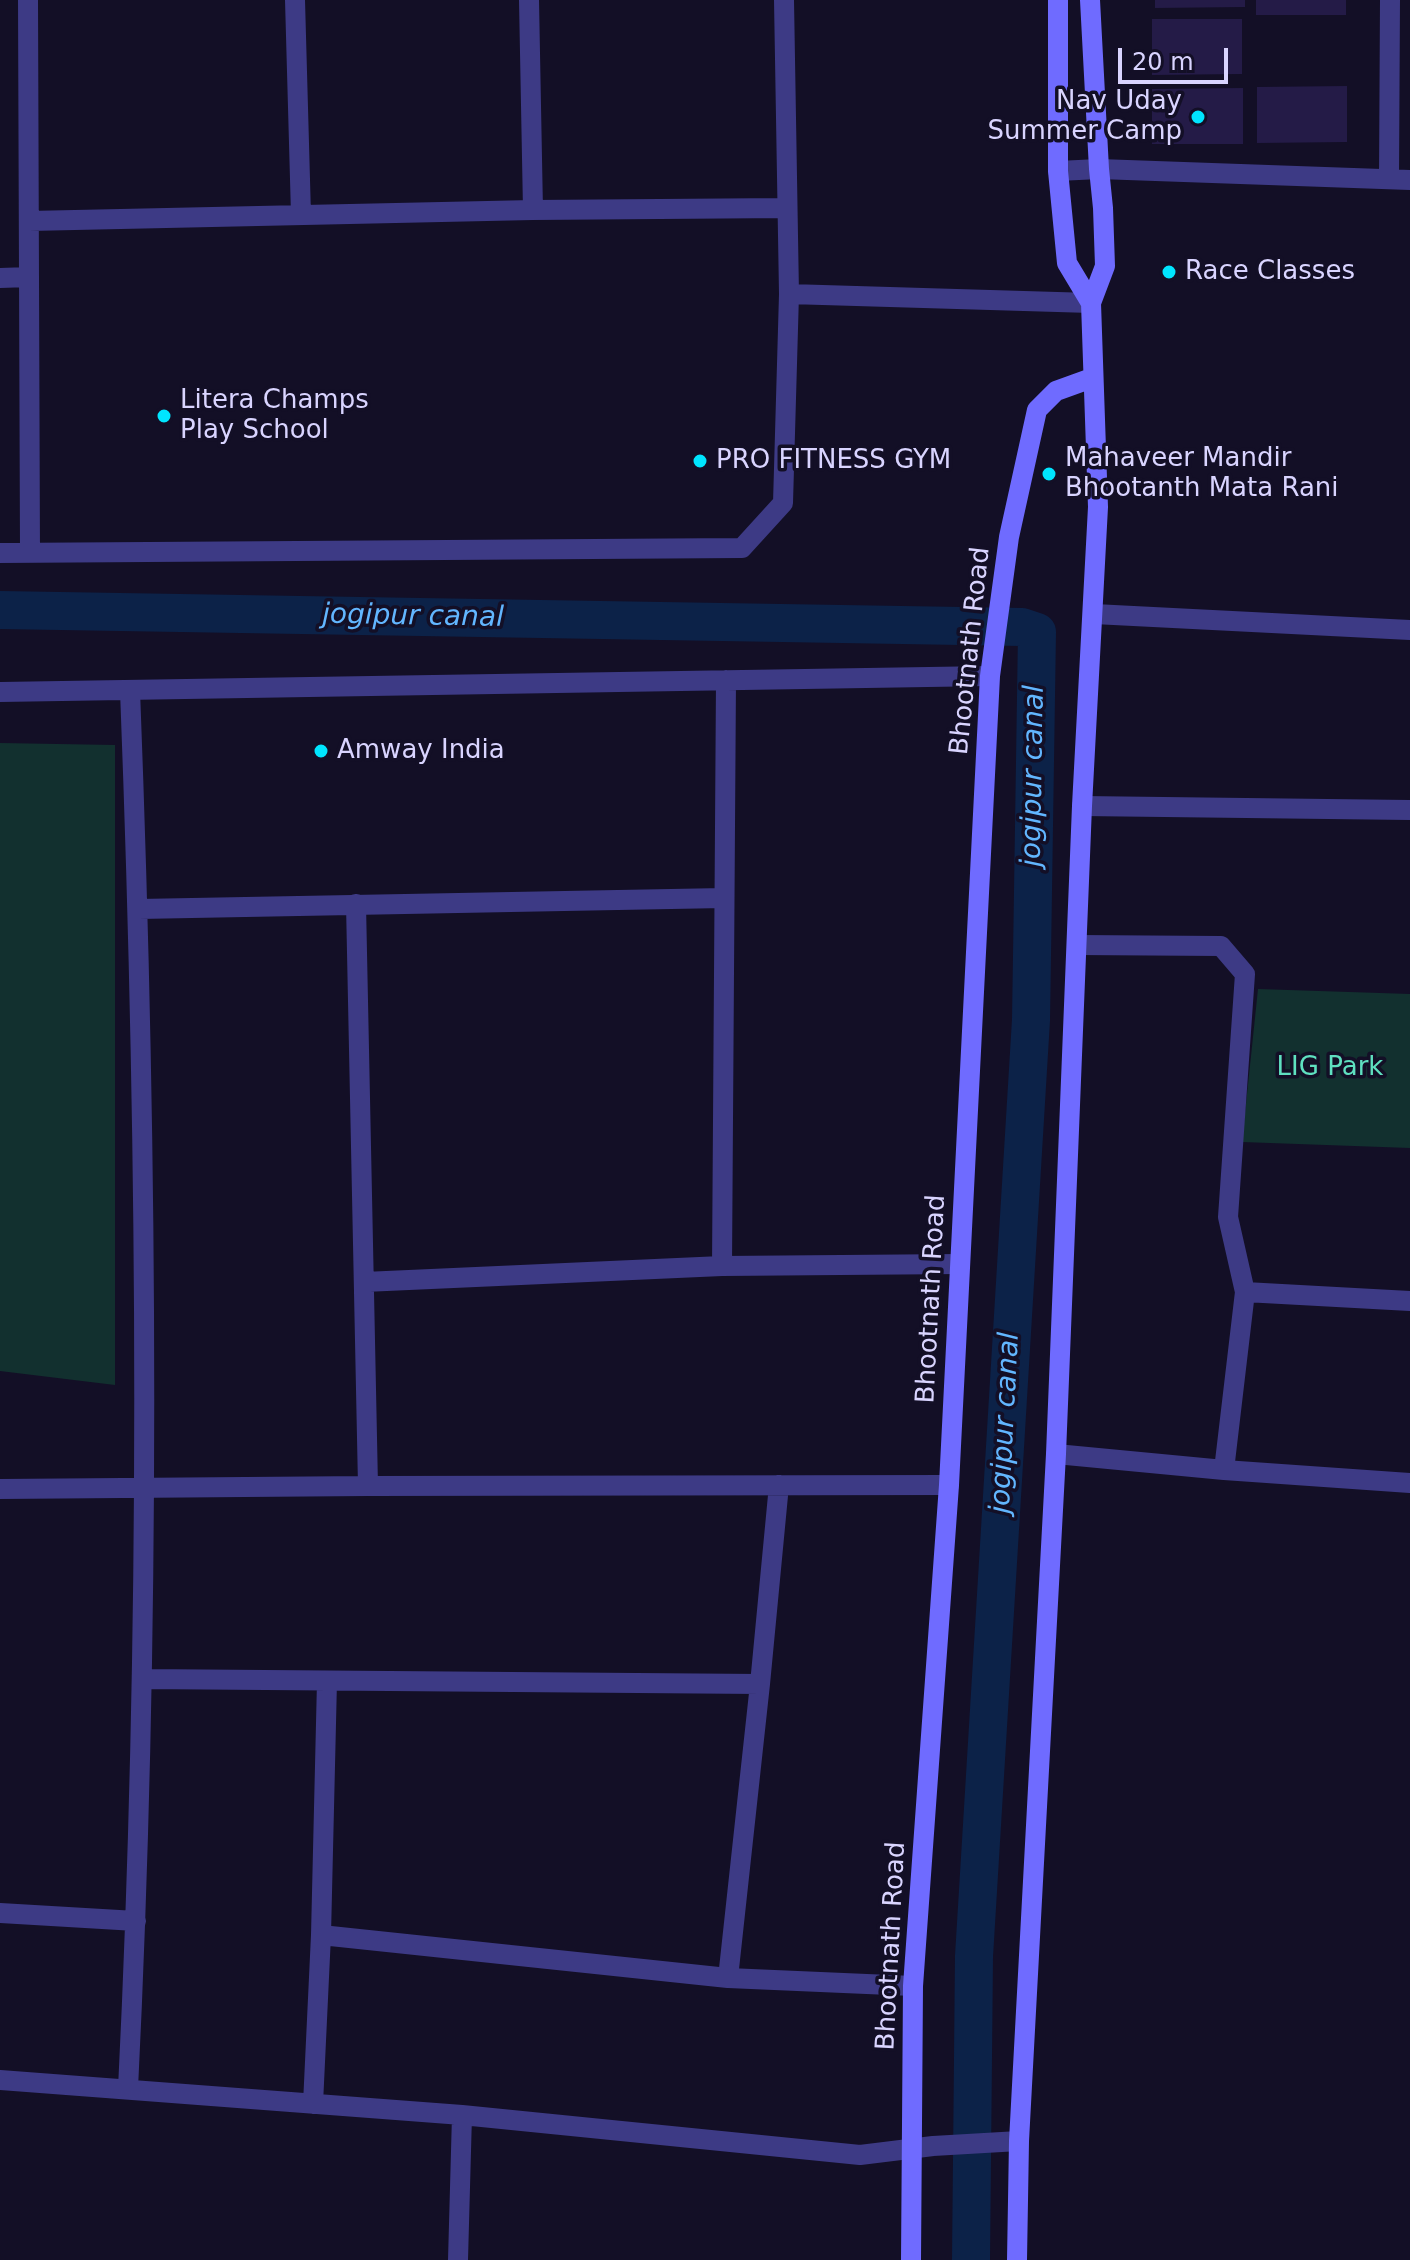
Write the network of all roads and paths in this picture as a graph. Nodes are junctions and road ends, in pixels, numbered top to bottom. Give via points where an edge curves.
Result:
1 (28, 0) edge
2 (295, 0) edge
3 (529, 0) edge
4 (784, 0) edge
5 (1058, 0) edge
6 (1090, 0) edge
7 (1390, 0) edge
8 (1099, 169) junction
9 (1058, 171) junction
10 (1400, 180) edge
11 (786, 208) junction
12 (533, 210) junction
13 (301, 215) junction
14 (29, 221) junction
15 (29, 277) junction
16 (0, 278) edge
17 (789, 294) junction
18 (1091, 303) junction
19 (1092, 378) junction
20 (30, 552) junction
21 (0, 553) edge
22 (1094, 614) junction
23 (1410, 630) edge
24 (990, 676) junction
25 (726, 680) junction
26 (130, 690) junction
27 (0, 692) edge
28 (1082, 806) junction
29 (1410, 810) edge
30 (724, 898) junction
31 (356, 904) junction
32 (139, 909) junction
33 (1077, 945) junction
34 (960, 1264) junction
35 (722, 1266) junction
36 (364, 1282) junction
37 (1245, 1292) junction
38 (1410, 1301) edge
39 (1056, 1454) junction
40 (1224, 1470) junction
41 (1410, 1483) edge
42 (779, 1485) junction
43 (949, 1485) junction
44 (368, 1486) junction
45 (0, 1489) edge
46 (145, 1489) junction
47 (142, 1679) junction
48 (327, 1681) junction
49 (760, 1684) junction
50 (0, 1913) edge
51 (136, 1921) junction
52 (321, 1935) junction
53 (728, 1978) junction
54 (913, 1986) junction
55 (0, 2080) edge
56 (128, 2089) junction
57 (313, 2104) junction
58 (462, 2115) junction
59 (1019, 2141) junction
60 (910, 2149) junction
61 (458, 2260) edge
62 (911, 2260) edge
63 (1017, 2260) edge

1 - 14 street
2 - 13 street
3 - 12 street
4 - 11 street
5 - 9 street
6 - 8 street
7 - 10 street
8 - 9 street
8 - 10 street
8 - 18 street via 1105,266
9 - 18 street via 1067,263
11 - 12 street
11 - 17 street
12 - 13 street
13 - 14 street
14 - 15 street
15 - 16 street
15 - 20 street
17 - 18 street
17 - 20 street via 783,503 742,548
18 - 19 street
19 - 22 street via 1098,507
19 - 24 street, Bhootnath Road via 1056,391 1037,410 1009,537
20 - 21 street
22 - 23 street
22 - 28 street
24 - 25 street
24 - 34 street, Bhootnath Road
25 - 26 street
25 - 30 street
26 - 27 street
26 - 32 street
28 - 29 street
28 - 33 street
30 - 31 street
30 - 35 street
31 - 32 street
31 - 36 street
32 - 46 street
33 - 37 street via 1221,946 1245,974 1228,1217
33 - 39 street
34 - 35 street
34 - 43 street, Bhootnath Road
35 - 36 street
36 - 44 street
37 - 38 street
37 - 40 street
39 - 40 street
39 - 59 street
40 - 41 street
42 - 43 street
42 - 44 street
42 - 49 street
43 - 54 street, Bhootnath Road
44 - 46 street
45 - 46 street
46 - 47 street
47 - 48 street
47 - 51 street
48 - 49 street
48 - 52 street
49 - 53 street
50 - 51 street
51 - 56 street
52 - 53 street
52 - 57 street
53 - 54 street
54 - 60 street, Bhootnath Road
55 - 56 street
56 - 57 street
57 - 58 street
58 - 60 street via 860,2155
58 - 61 street
59 - 60 street
59 - 63 street
60 - 62 street, Bhootnath Road

